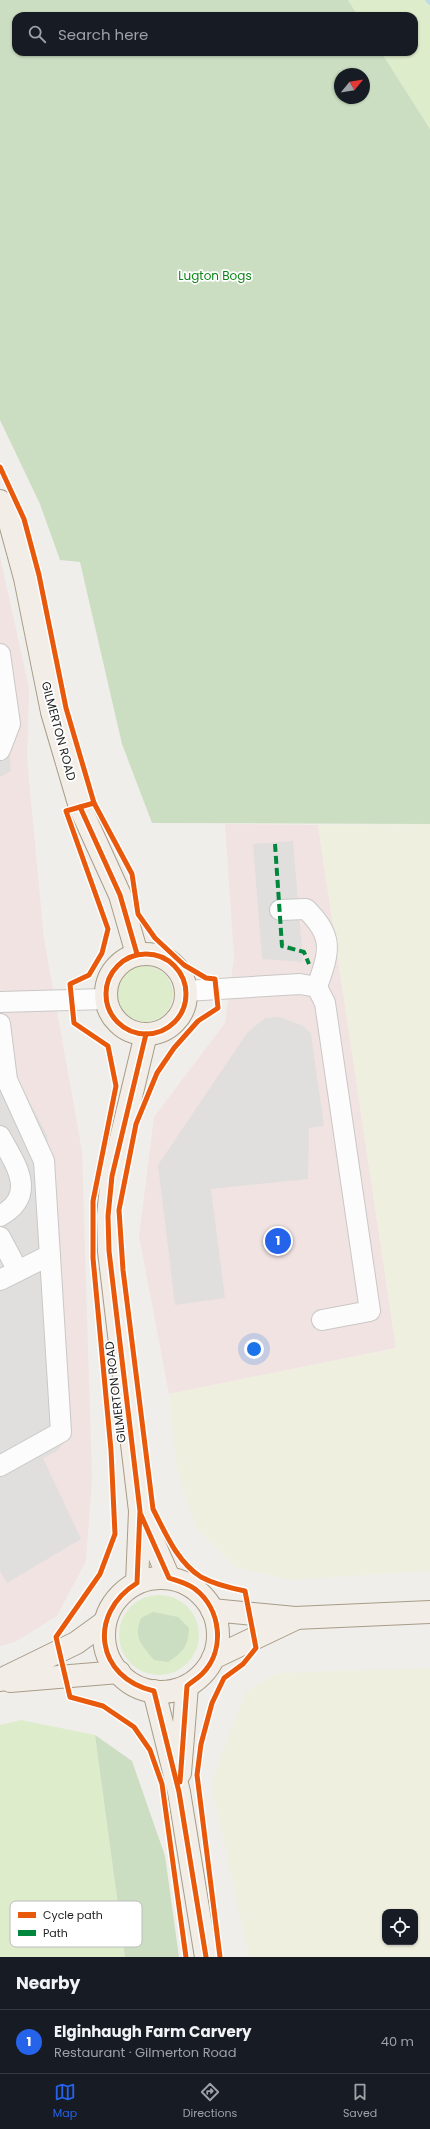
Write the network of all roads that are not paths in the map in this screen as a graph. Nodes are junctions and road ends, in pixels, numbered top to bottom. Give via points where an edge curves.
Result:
1 (0, 501) edge
2 (0, 654) edge
3 (0, 750) edge
4 (280, 910) dead end
5 (137, 954) junction
6 (310, 964) dead end
7 (316, 987) junction
8 (186, 990) junction
9 (106, 999) junction
10 (0, 1002) edge
11 (0, 1024) edge
12 (146, 1034) junction
13 (0, 1136) edge
14 (0, 1216) edge
15 (0, 1237) edge
16 (50, 1255) junction
17 (18, 1271) junction
18 (0, 1280) edge
19 (322, 1320) dead end
20 (0, 1466) edge
21 (140, 1511) junction
22 (169, 1578) junction
23 (137, 1583) junction
24 (212, 1610) junction
25 (430, 1612) edge
26 (295, 1618) junction
27 (105, 1622) junction
28 (213, 1658) junction
29 (118, 1672) junction
30 (0, 1681) edge
31 (187, 1686) junction
32 (154, 1691) junction
33 (179, 1792) junction
34 (206, 1957) edge

1 - 5 main road, GILMERTON ROAD via 10,524 25,578 52,712 80,807 120,895
2 - 3 street via 10,724
4 - 7 street via 306,909 320,923 327,942 326,961
5 - 8 main road via 151,954 164,958 175,966
5 - 9 main road via 121,962 110,976 106,987
6 - 7 street
7 - 8 street via 300,984
7 - 19 street via 325,1003 370,1312
8 - 12 main road via 185,1004 180,1016 159,1032
9 - 10 street
9 - 12 main road via 109,1010 124,1028
11 - 16 street via 8,1080 44,1161
12 - 21 main road, GILMERTON ROAD via 112,1176 108,1216 109,1251
13 - 14 street via 22,1186 20,1200 12,1209
15 - 17 street
16 - 17 street
16 - 20 street via 62,1432
17 - 18 street
21 - 22 main road, GILMERTON ROAD
21 - 23 main road, GILMERTON ROAD
22 - 23 main road via 152,1578
22 - 24 main road via 194,1589 205,1598
23 - 27 main road via 116,1599
24 - 26 main road
24 - 28 main road via 217,1624 218,1642
25 - 26 main road
26 - 28 main road
27 - 29 main road via 103,1636 110,1662
27 - 30 main road via 76,1643
28 - 31 main road via 202,1674
29 - 30 main road
29 - 32 main road via 134,1685
31 - 32 main road via 171,1691
31 - 33 main road
32 - 33 main road
33 - 34 main road

